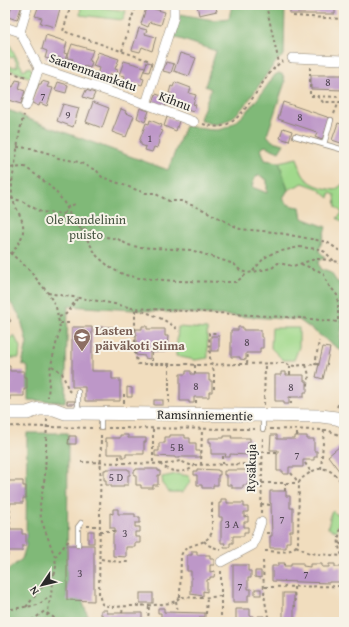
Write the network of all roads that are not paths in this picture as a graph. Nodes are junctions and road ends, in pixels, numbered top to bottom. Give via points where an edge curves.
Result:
1 (7, 5) edge
2 (28, 5) edge
3 (174, 5) edge
4 (5, 12) edge
5 (5, 27) edge
6 (20, 32) junction
7 (292, 58) road end
8 (344, 60) edge
9 (40, 68) junction
10 (146, 104) junction
11 (26, 106) road end
12 (331, 120) road end
13 (194, 122) road end
14 (295, 136) dead end
15 (324, 144) junction
16 (344, 150) edge
17 (78, 394) road end
18 (264, 412) junction
19 (5, 413) edge
20 (78, 413) junction
21 (101, 414) junction
22 (344, 420) edge
23 (101, 428) road end
24 (263, 429) road end
25 (261, 522) road end
26 (81, 525) road end
27 (78, 545) dead end
28 (221, 562) road end

1 - 4 lane
2 - 6 street
3 - 10 street via 174,17
5 - 6 street
6 - 9 street, Saarenmaankatu
7 - 8 street
9 - 10 street, Saarenmaankatu
9 - 11 street
10 - 13 street, Kihnu
12 - 15 lane
14 - 15 lane
15 - 16 lane
17 - 20 lane
18 - 21 street, Ramsinniementie via 124,411
18 - 22 street, Ramsinniementie
18 - 24 lane, Rysäkuja
19 - 20 street, Ramsinniementie via 27,413 40,418
20 - 21 street, Ramsinniementie
21 - 23 lane
25 - 28 street via 252,545
26 - 27 lane

